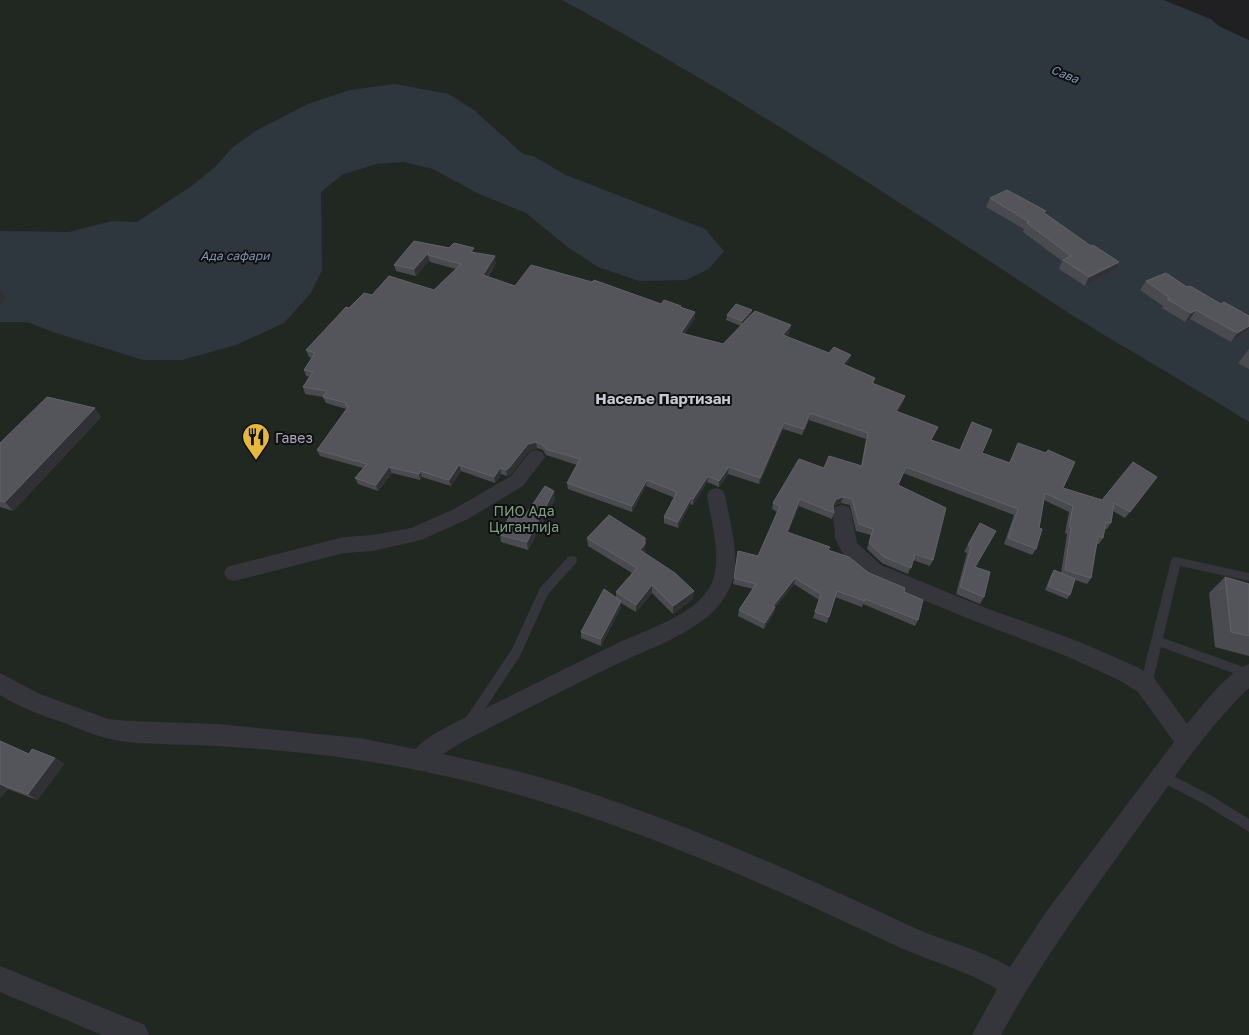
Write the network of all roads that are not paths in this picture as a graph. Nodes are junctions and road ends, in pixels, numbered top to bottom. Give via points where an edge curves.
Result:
1 (536, 457) dead end
2 (716, 495) dead end
3 (842, 512) dead end
4 (572, 560) dead end
5 (234, 572) dead end
6 (1249, 577) edge
7 (1156, 640) junction
8 (1249, 674) edge
9 (0, 683) edge
10 (1146, 685) junction
11 (464, 730) junction
12 (1187, 742) junction
13 (419, 760) junction
14 (1162, 776) junction
15 (1249, 826) edge
16 (0, 979) edge
17 (1014, 984) junction
18 (135, 1035) edge
19 (986, 1035) edge

1 - 5 street via 517,481 461,514 414,535 344,545
2 - 11 street via 726,561 722,584 709,605 678,626
3 - 10 street via 849,547 874,571 1072,649
4 - 11 lane via 544,591 516,652
6 - 7 lane via 1176,561
7 - 8 lane
7 - 10 lane
8 - 12 street via 1221,700
9 - 13 street via 34,702 108,729 275,739
10 - 12 street
11 - 13 street via 427,751
12 - 14 street
13 - 17 street via 572,798 697,845 918,943 986,968
14 - 15 lane
14 - 17 street via 1055,921
16 - 18 street
17 - 19 street

